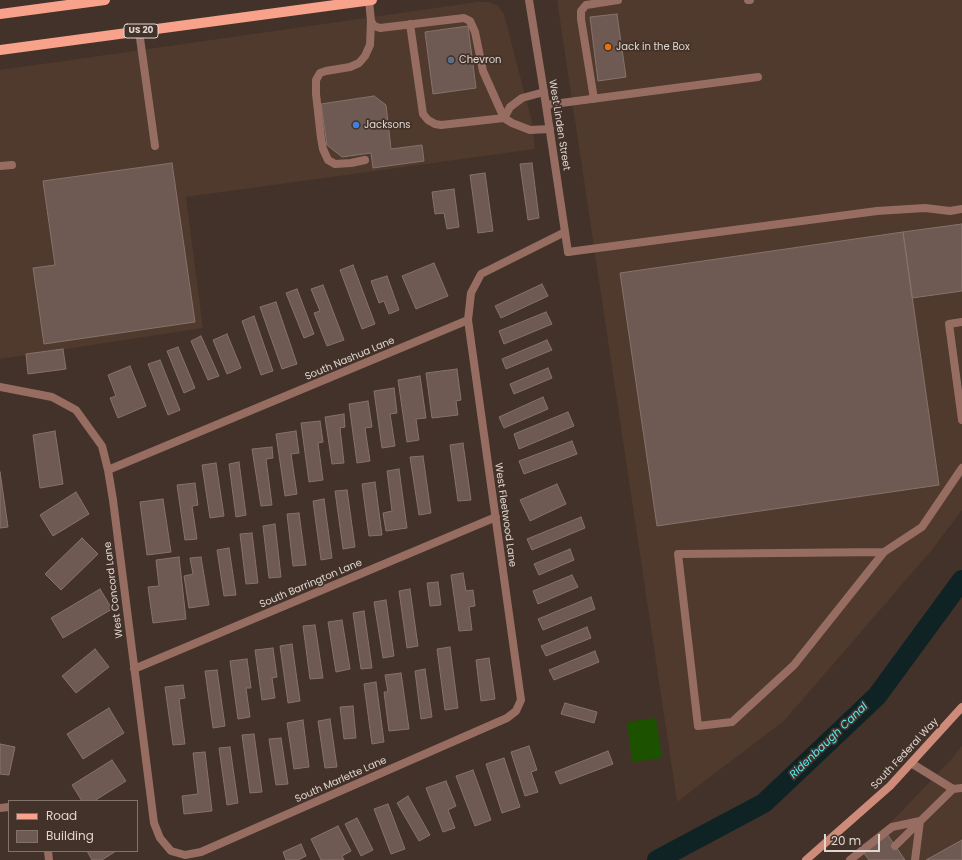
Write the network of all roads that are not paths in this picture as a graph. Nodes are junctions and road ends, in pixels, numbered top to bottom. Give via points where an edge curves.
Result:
1 (104, 0) edge
2 (369, 0) edge
3 (372, 0) edge
4 (529, 0) edge
5 (618, 0) edge
6 (0, 14) edge
7 (371, 21) junction
8 (410, 24) junction
9 (139, 31) junction
10 (0, 50) edge
11 (758, 77) dead end
12 (544, 92) junction
13 (594, 99) junction
14 (546, 105) junction
15 (504, 118) junction
16 (550, 129) junction
17 (155, 146) dead end
18 (365, 160) dead end
19 (12, 165) dead end
20 (0, 166) edge
21 (962, 209) edge
22 (565, 232) junction
23 (468, 320) junction
24 (962, 322) edge
25 (0, 387) edge
26 (962, 420) edge
27 (962, 468) edge
28 (108, 470) junction
29 (496, 517) junction
30 (884, 552) junction
31 (134, 669) junction
32 (962, 707) edge
33 (516, 711) joint
34 (911, 763) junction
35 (962, 788) edge
36 (953, 789) junction
37 (920, 822) junction
38 (895, 846) dead end
39 (171, 851) joint
40 (806, 860) edge
41 (850, 860) edge
42 (915, 860) edge

1 - 6 main road
2 - 3 main road, US 20
2 - 7 street
2 - 9 main road, US 20
4 - 12 street, West Linden Street
5 - 13 street via 586,5 581,11
7 - 8 street via 374,26 380,28
7 - 18 street via 370,45 359,63 320,73 316,80 321,138 328,160 335,164
8 - 15 street via 464,18 470,22 475,32 482,71
8 - 15 street via 423,114 428,120 441,125
9 - 10 main road, US 20
9 - 17 street
11 - 13 street
12 - 14 street, West Linden Street
12 - 15 street via 522,98 510,107
13 - 14 street
14 - 16 street, West Linden Street
15 - 16 street via 530,130
16 - 22 street, West Linden Street
19 - 20 street
21 - 22 street, West Linden Street via 877,211 568,252
22 - 23 street via 481,274 471,293
23 - 28 street, South Nashua Lane
23 - 29 street, West Fleetwood Lane
24 - 26 street via 949,324
25 - 28 street, West Concord Lane via 52,398 76,410 102,446
27 - 30 street via 922,527
28 - 31 street, West Concord Lane
29 - 31 street, South Barrington Lane
29 - 33 street, West Fleetwood Lane via 521,700
30 - 30 street via 794,665 732,722 698,726 678,554
31 - 39 street, West Concord Lane via 154,823 160,838
32 - 34 main road, South Federal Way
33 - 39 street, South Marlette Lane via 507,718 201,852 185,855
34 - 36 street
34 - 40 main road, South Federal Way via 890,786
35 - 36 street
36 - 37 street
37 - 38 street
37 - 41 street via 892,827
37 - 42 street

